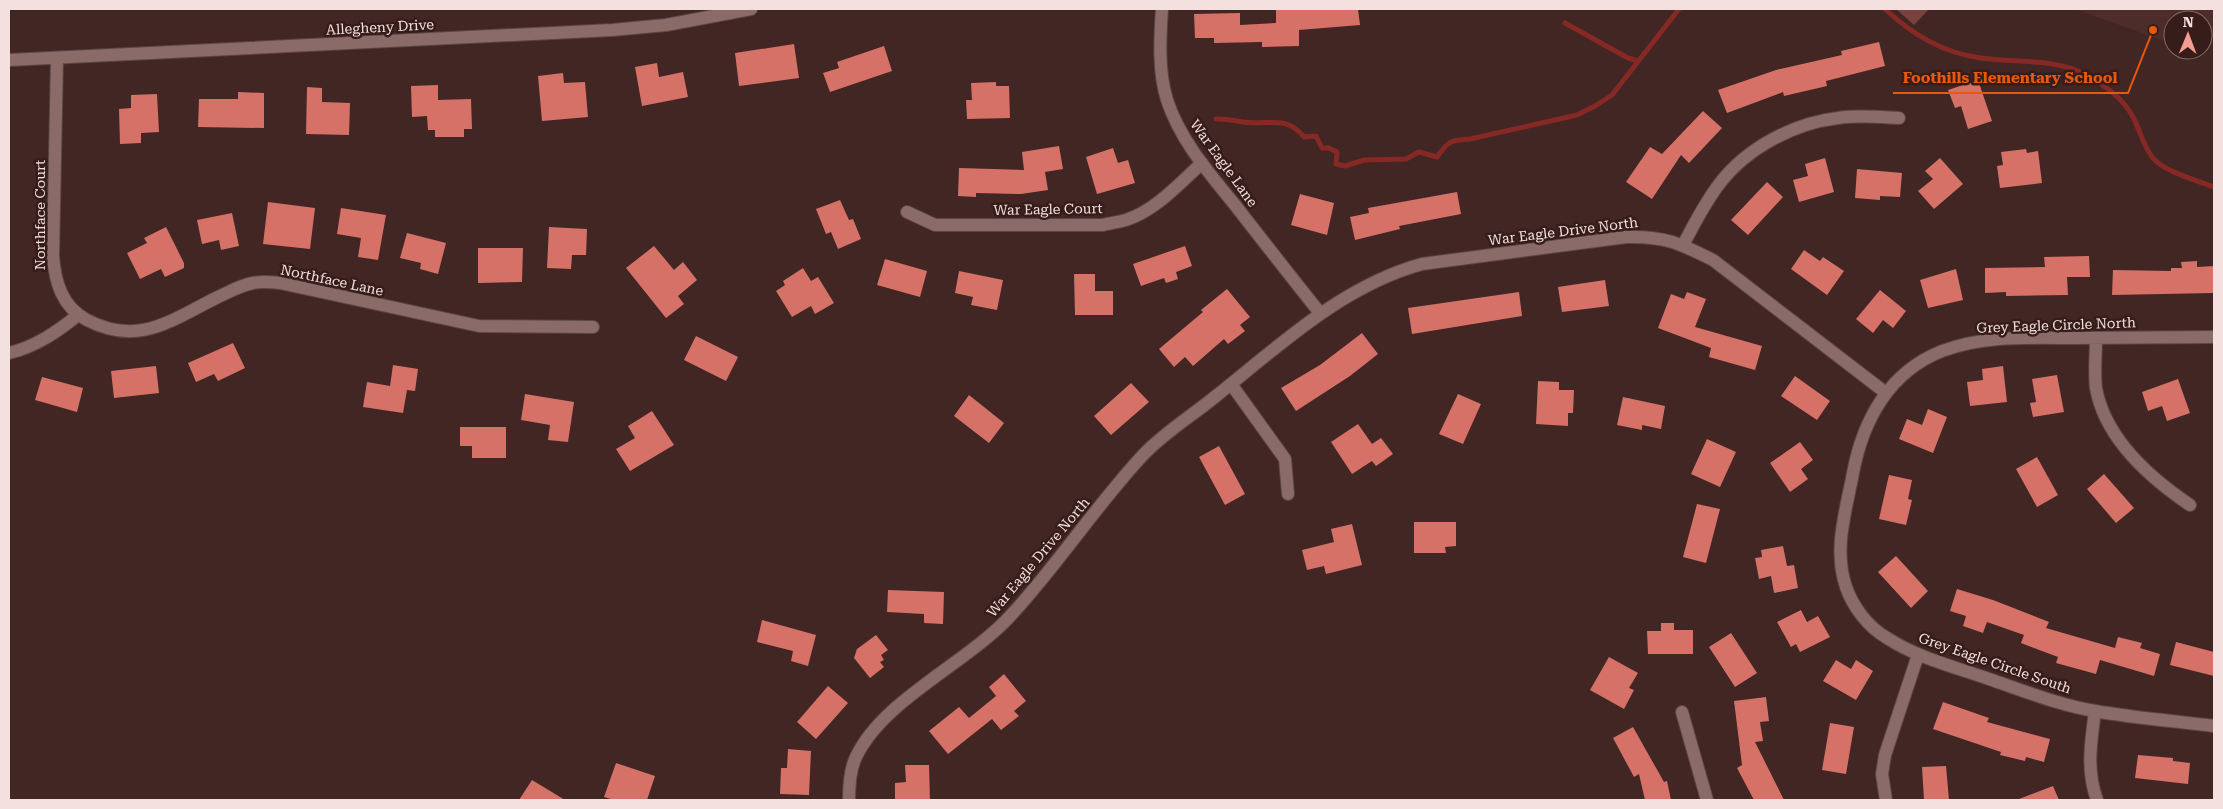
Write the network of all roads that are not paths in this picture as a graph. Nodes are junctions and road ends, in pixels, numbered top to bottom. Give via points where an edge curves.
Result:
1 (751, 9) edge
2 (1162, 9) edge
3 (57, 58) junction
4 (9, 60) edge
5 (1899, 118) dead end
6 (1202, 163) junction
7 (907, 212) dead end
8 (1684, 245) junction
9 (1320, 313) junction
10 (78, 315) junction
11 (593, 327) dead end
12 (2214, 337) edge
13 (2096, 338) junction
14 (9, 354) edge
15 (1231, 384) junction
16 (1886, 393) junction
17 (1288, 494) dead end
18 (2190, 505) dead end
19 (1918, 655) junction
20 (2095, 711) junction
21 (1682, 712) dead end
22 (2214, 726) edge
23 (849, 800) edge
24 (1707, 800) edge
25 (1886, 800) edge
26 (2097, 800) edge

1 - 3 street, Allegheny Drive via 666,25 612,30
2 - 6 street, War Eagle Lane via 1160,45 1167,100 1180,131
3 - 4 street, Allegheny Drive
3 - 10 street, Northface Court via 54,276 66,303
5 - 8 street via 1863,116 1830,119 1782,135 1760,147 1739,162 1721,182
6 - 7 street, War Eagle Court via 1145,210 1128,220 1103,225 935,225
6 - 9 street, War Eagle Lane
8 - 9 street, War Eagle Drive North via 1646,236 1626,237 1422,264 1378,279
8 - 16 street, War Eagle Drive North via 1713,260
9 - 15 street, War Eagle Drive North
10 - 11 street, Northface Lane via 116,332 135,333 157,328 237,288 267,282 480,326
10 - 14 street via 56,332
12 - 13 street, Grey Eagle Circle North
13 - 16 street, Grey Eagle Circle North via 1983,340 1962,344 1922,361
13 - 18 street via 2096,387 2106,420 2115,436 2161,486
15 - 17 street via 1286,459
15 - 23 street, War Eagle Drive North via 1145,453 1012,614 880,722 865,739 855,759
16 - 19 street, Grey Eagle Circle South via 1872,412 1856,455 1840,545 1840,566 1846,588 1866,622 1886,638
19 - 20 street, Grey Eagle Circle South via 2063,704
19 - 25 street via 1885,755 1882,774
20 - 22 street, Grey Eagle Circle South
20 - 26 street via 2088,763 2091,786
21 - 24 street

